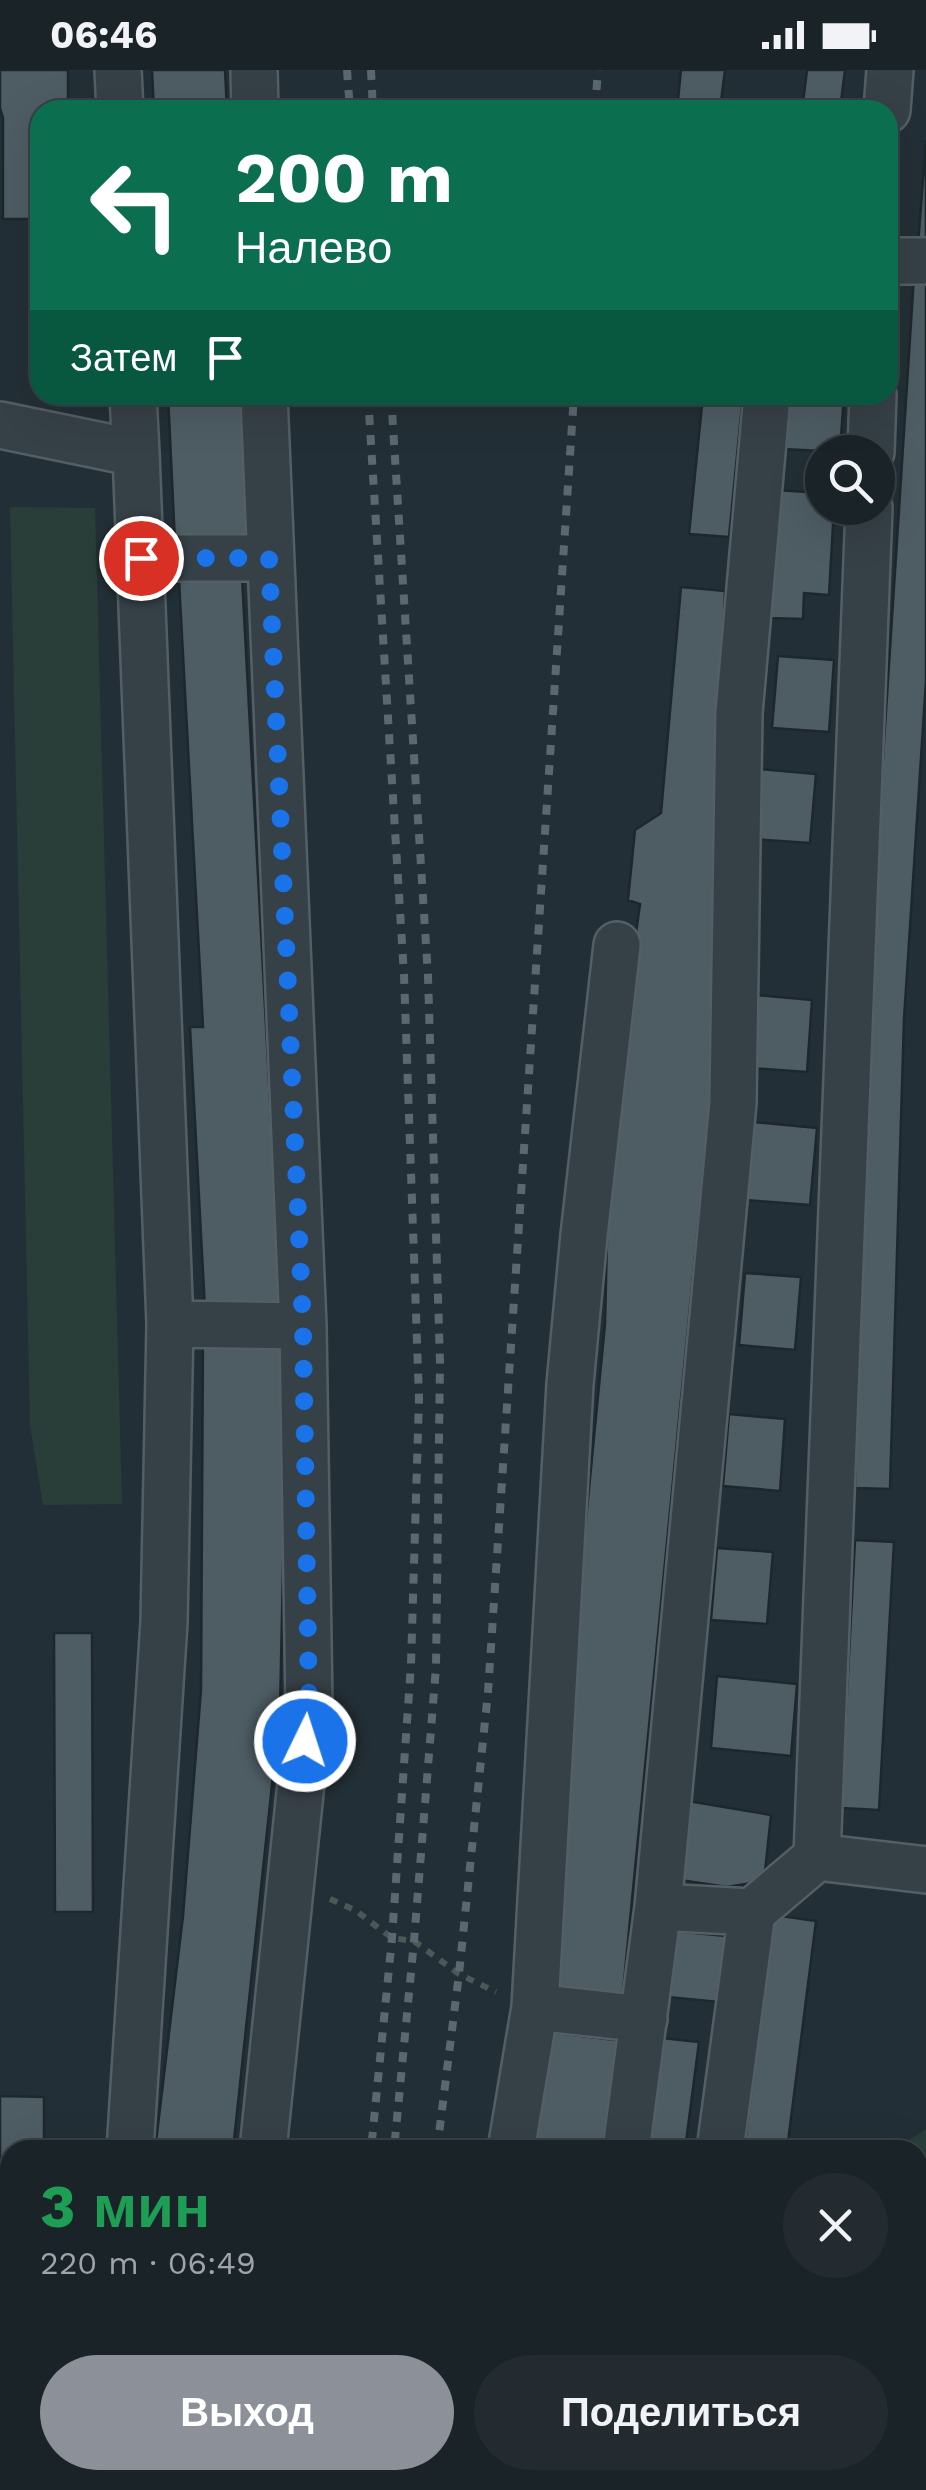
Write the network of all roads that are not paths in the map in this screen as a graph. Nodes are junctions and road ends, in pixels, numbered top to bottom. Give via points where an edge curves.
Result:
1 (118, 70) edge
2 (254, 70) edge
3 (890, 70) edge
4 (120, 100) edge
5 (255, 100) edge
6 (888, 100) edge
7 (898, 261) edge
8 (926, 262) edge
9 (134, 405) edge
10 (264, 405) edge
11 (767, 405) edge
12 (873, 405) edge
13 (0, 425) edge
14 (872, 435) edge
15 (136, 453) junction
16 (868, 525) edge
17 (141, 558) junction
18 (269, 558) junction
19 (616, 945) dead end
20 (170, 1324) junction
21 (303, 1326) junction
22 (817, 1856) junction
23 (926, 1870) edge
24 (658, 1907) junction
25 (752, 1912) junction
26 (534, 2007) junction
27 (644, 2019) junction
28 (131, 2140) edge
29 (264, 2140) edge
30 (513, 2140) edge
31 (627, 2140) edge
32 (721, 2140) edge

1 - 4 lane
2 - 5 lane
3 - 6 lane
7 - 8 lane
9 - 15 lane
10 - 18 lane
11 - 24 lane via 739,713 734,1103
12 - 14 lane
13 - 15 lane
15 - 17 lane
16 - 22 lane
17 - 18 lane
17 - 20 lane
18 - 21 lane
19 - 26 lane via 570,1384
20 - 21 lane
20 - 28 lane via 164,1622
21 - 29 lane via 309,1706
22 - 23 lane
22 - 25 lane
24 - 25 lane
24 - 27 lane
25 - 32 lane
26 - 27 lane
26 - 30 lane
27 - 31 lane

